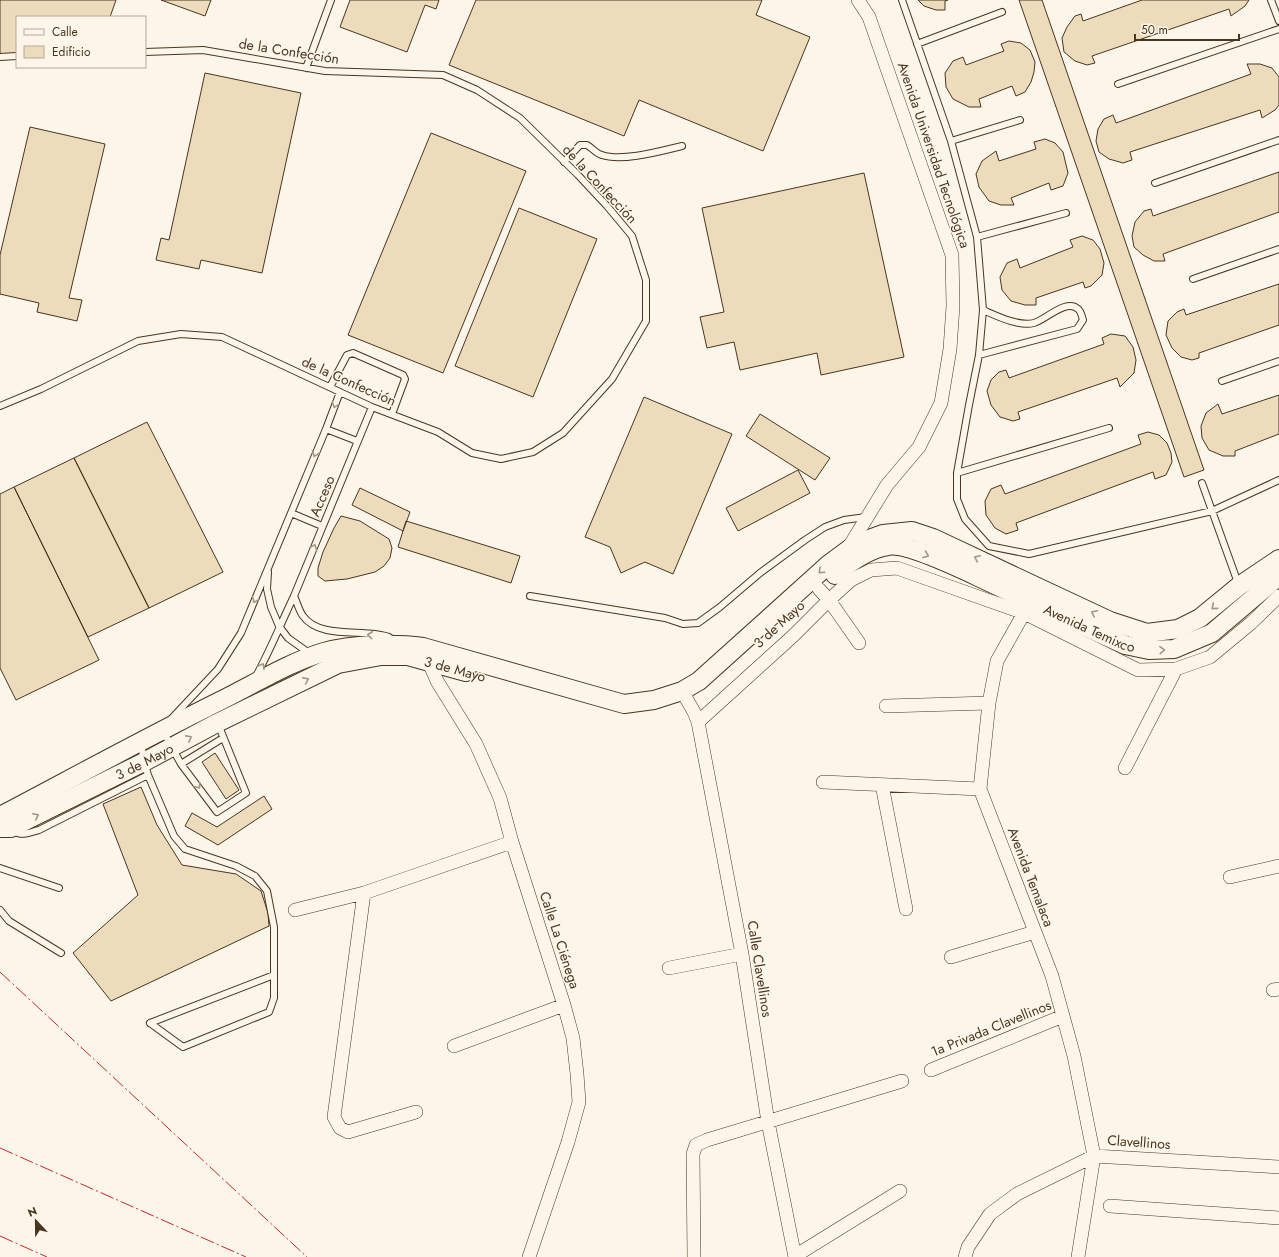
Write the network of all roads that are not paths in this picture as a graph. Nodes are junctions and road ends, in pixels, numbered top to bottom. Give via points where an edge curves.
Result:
1 (331, 0) edge
2 (858, 0) edge
3 (902, 0) edge
4 (1271, 0) edge
5 (1002, 12) dead end
6 (1279, 21) edge
7 (1279, 29) edge
8 (917, 44) junction
9 (146, 52) edge
10 (16, 56) edge
11 (0, 57) edge
12 (306, 68) junction
13 (1118, 84) dead end
14 (1020, 120) dead end
15 (1279, 140) edge
16 (951, 141) junction
17 (682, 146) dead end
18 (564, 162) junction
19 (1155, 183) dead end
20 (1066, 213) dead end
21 (978, 237) junction
22 (1279, 249) edge
23 (1193, 279) dead end
24 (983, 310) junction
25 (979, 355) junction
26 (1279, 361) edge
27 (1222, 381) dead end
28 (330, 387) junction
29 (340, 392) junction
30 (0, 406) edge
31 (372, 407) junction
32 (392, 414) junction
33 (1109, 428) dead end
34 (326, 429) junction
35 (357, 441) junction
36 (957, 473) junction
37 (1279, 480) edge
38 (1202, 483) dead end
39 (1212, 511) junction
40 (291, 513) junction
41 (867, 516) junction
42 (322, 526) junction
43 (889, 545) joint
44 (1279, 559) edge
45 (848, 566) junction
46 (269, 567) junction
47 (1279, 576) edge
48 (824, 594) junction
49 (1243, 594) junction
50 (294, 596) junction
51 (530, 596) dead end
52 (1279, 596) edge
53 (1024, 614) junction
54 (279, 626) junction
55 (859, 643) dead end
56 (419, 651) junction
57 (324, 661) junction
58 (1176, 669) junction
59 (685, 696) junction
60 (245, 698) junction
61 (989, 703) junction
62 (886, 706) dead end
63 (217, 719) junction
64 (698, 722) junction
65 (162, 729) junction
66 (141, 741) junction
67 (172, 748) junction
68 (181, 764) junction
69 (1125, 768) dead end
70 (146, 769) junction
71 (823, 782) dead end
72 (882, 785) junction
73 (980, 789) junction
74 (4, 823) edge
75 (512, 842) junction
76 (1279, 866) edge
77 (0, 868) edge
78 (1230, 877) dead end
79 (60, 888) dead end
80 (364, 893) junction
81 (906, 909) dead end
82 (0, 910) edge
83 (295, 910) dead end
84 (1035, 932) junction
85 (61, 953) dead end
86 (742, 954) junction
87 (951, 957) dead end
88 (669, 968) dead end
89 (274, 975) junction
90 (564, 1005) junction
91 (1063, 1016) junction
92 (454, 1046) dead end
93 (931, 1070) dead end
94 (902, 1081) dead end
95 (416, 1112) dead end
96 (768, 1122) junction
97 (1094, 1156) junction
98 (1279, 1167) edge
99 (900, 1191) dead end
100 (1110, 1206) dead end
101 (1279, 1218) edge
102 (529, 1257) edge
103 (694, 1257) edge
104 (795, 1257) edge
105 (965, 1257) edge
106 (1078, 1257) edge

1 - 12 lane
2 - 41 street, Avenida Universidad Tecnológica via 869,16 952,254 953,306 950,349 941,403 919,447 887,485
3 - 8 lane
4 - 6 lane
5 - 8 lane
7 - 13 lane
8 - 16 lane
9 - 12 lane, de la Confección via 203,50
10 - 11 lane
12 - 18 lane, de la Confección via 325,71 443,75 477,90 520,118
14 - 16 lane
15 - 19 lane
16 - 21 lane
17 - 18 lane via 615,157 601,155 587,144 580,146
18 - 32 lane, de la Confección via 632,236 646,280 646,321 612,379 563,433 533,452 501,459 472,453 438,432
20 - 21 lane
21 - 24 lane
22 - 23 lane
24 - 25 lane
24 - 25 lane via 1016,323 1033,323 1062,308 1073,306 1079,309 1083,320 1077,329
25 - 36 lane
26 - 27 lane
28 - 29 lane, de la Confección
28 - 30 lane, de la Confección via 222,337 181,334 138,341 42,389
28 - 32 lane via 347,355 353,353 403,375 405,379
29 - 31 lane, de la Confección
29 -> 34 lane, Acceso
31 - 32 lane, de la Confección
31 - 35 lane, Acceso
33 - 36 lane
34 - 35 lane
34 -> 40 lane, Acceso
35 - 42 lane, Acceso
36 - 39 lane via 956,499 965,519 984,541 989,546 1029,554
37 - 39 lane
38 - 39 lane
39 - 49 lane
40 - 42 lane
40 - 46 lane, Acceso
41 - 45 street, Avenida Universidad Tecnológica
41 - 51 lane via 825,527 804,540 698,623 683,624 666,618
50 -> 42 lane, Acceso
43 - 45 main road, 3 de Mayo via 870,551
43 -> 49 main road, Avenida Temixco via 907,547 1126,645 1149,650 1174,649 1212,633
44 - 49 main road
45 - 48 main road, 3 de Mayo
49 -> 45 main road via 1178,629 1147,633 1110,621 933,538 912,531 883,534 856,544
45 - 53 street via 871,570 897,568
45 -> 59 main road via 829,564
46 - 54 lane, Acceso via 267,589
46 -> 65 lane, Acceso via 241,633 218,669
47 - 49 main road, Avenida Temixco
48 - 55 street
48 - 59 main road, 3 de Mayo via 721,677
48 - 64 street via 793,636
50 - 54 lane, Acceso
56 -> 50 lane via 386,636 325,630 312,625 302,616
52 - 58 street via 1210,657
53 - 58 street via 1138,670
53 - 61 street, Avenida Temalaca via 996,661
54 - 57 lane, Acceso via 288,638
60 -> 54 lane, Acceso
56 - 57 main road, 3 de Mayo via 408,656
56 - 57 main road via 374,645 326,652
56 - 59 main road, 3 de Mayo via 603,710 635,713 665,708
56 - 75 street, Calle La Ciénega via 476,744 500,798
60 -> 57 main road, 3 de Mayo
57 - 60 main road via 301,660
58 - 69 street
59 - 64 street, Calle Clavellinos
60 - 63 main road, 3 de Mayo
60 - 63 main road
61 - 62 street
61 - 73 street, Avenida Temalaca
63 - 65 main road
67 -> 63 main road, 3 de Mayo
63 - 68 lane
68 -> 63 lane via 217,812 246,793
64 - 86 street, Calle Clavellinos
65 - 66 main road
65 - 67 lane
66 - 70 lane
66 - 74 main road
67 - 68 lane
67 - 70 main road, 3 de Mayo
70 - 74 main road, 3 de Mayo
70 - 89 lane via 174,836 185,849 236,866 255,876 267,891 274,927
71 - 72 street
72 - 73 street
72 - 81 street
73 - 84 street, Avenida Temalaca
75 - 80 street
75 - 90 street, Calle La Ciénega
76 - 78 street
77 - 79 lane
80 - 83 street
80 - 95 street via 334,1117 340,1128 348,1132
82 - 85 lane via 9,921
84 - 87 street
84 - 91 street, Avenida Temalaca via 1052,976
86 - 88 street
86 - 96 street, Calle Clavellinos
89 - 89 lane via 158,1020 150,1023 183,1047 269,1012 274,998
90 - 92 street
90 - 102 street, Calle La Ciénega via 573,1038 578,1102 568,1142
91 - 93 street, 1a Privada Clavellinos
91 - 97 street, Avenida Temalaca via 1074,1056
94 - 96 street
96 - 103 street via 696,1145 693,1154
96 - 104 street, Calle Clavellinos
97 - 98 street, Clavellinos
97 - 105 street, Clavellinos via 1017,1194 990,1214 968,1247
97 - 106 street
99 - 104 street
100 - 101 street

